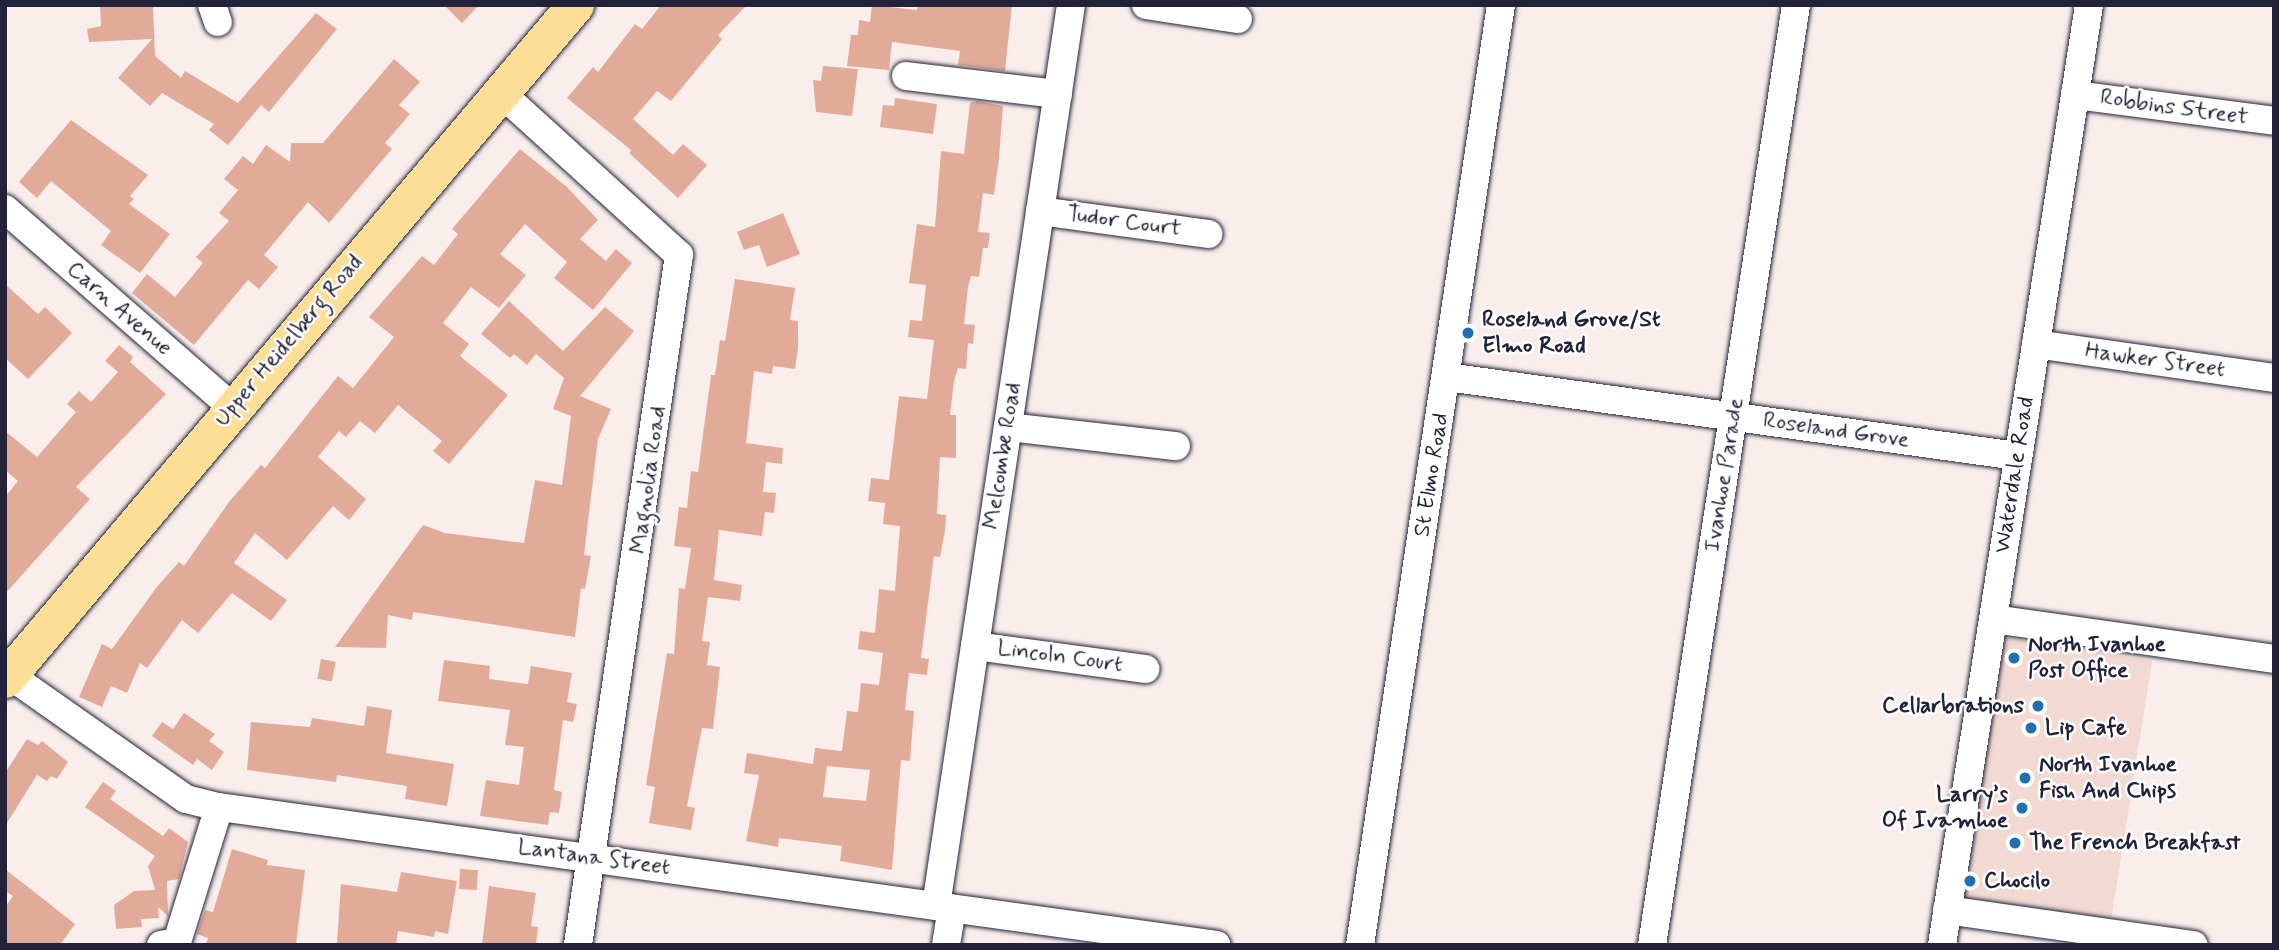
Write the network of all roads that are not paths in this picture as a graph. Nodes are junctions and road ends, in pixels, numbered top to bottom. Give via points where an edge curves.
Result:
1 (575, 5) edge
2 (1071, 5) edge
3 (1146, 5) edge
4 (1501, 5) edge
5 (1796, 5) edge
6 (2089, 5) edge
7 (1238, 19) dead end
8 (906, 76) dead end
9 (500, 92) junction
10 (1058, 94) junction
11 (2075, 95) junction
12 (2274, 121) edge
13 (5, 209) edge
14 (1040, 211) junction
15 (1208, 234) dead end
16 (2036, 344) junction
17 (1447, 377) junction
18 (2274, 378) edge
19 (233, 408) junction
20 (1734, 417) junction
21 (1008, 427) junction
22 (1176, 446) dead end
23 (2017, 456) junction
24 (1994, 619) junction
25 (975, 646) junction
26 (2274, 659) edge
27 (1145, 668) dead end
28 (6, 675) edge
29 (219, 807) junction
30 (591, 858) junction
31 (944, 907) junction
32 (1947, 910) junction
33 (173, 944) edge
34 (578, 945) edge
35 (946, 945) edge
36 (1217, 945) edge
37 (1360, 945) edge
38 (1652, 945) edge
39 (1941, 945) edge
40 (2194, 945) edge

1 - 9 main road, Upper Heidelberg Road
2 - 10 street, Melcombe Road
3 - 7 street
4 - 17 street, St Elmo Road
5 - 20 street, Ivanhoe Parade
6 - 11 street, Waterdale Road
8 - 10 street
9 - 19 main road, Upper Heidelberg Road
9 - 30 street, Magnolia Road via 679,255
10 - 14 street, Melcombe Road
11 - 12 street, Robbins Street
11 - 16 street, Waterdale Road
13 - 19 street, Carn Avenue
14 - 15 street, Tudor Court
14 - 21 street, Melcombe Road
16 - 18 street, Hawker Street
16 - 23 street, Waterdale Road
17 - 20 street, Roseland Grove
17 - 37 street, St Elmo Road
19 - 28 main road, Upper Heidelberg Road
20 - 23 street, Roseland Grove
20 - 38 street, Ivanhoe Parade
21 - 22 street
21 - 25 street, Melcombe Road
23 - 24 street, Waterdale Road
24 - 26 street
24 - 32 street, Waterdale Road
25 - 27 street, Lincoln Court
25 - 31 street, Melcombe Road
28 - 29 street, Lantana Street via 186,799
29 - 30 street, Lantana Street
29 - 33 street
30 - 31 street, Lantana Street
30 - 34 street, Magnolia Road
31 - 35 street, Melcombe Road
31 - 36 street, Lantana Street
32 - 39 street, Waterdale Road
32 - 40 street

